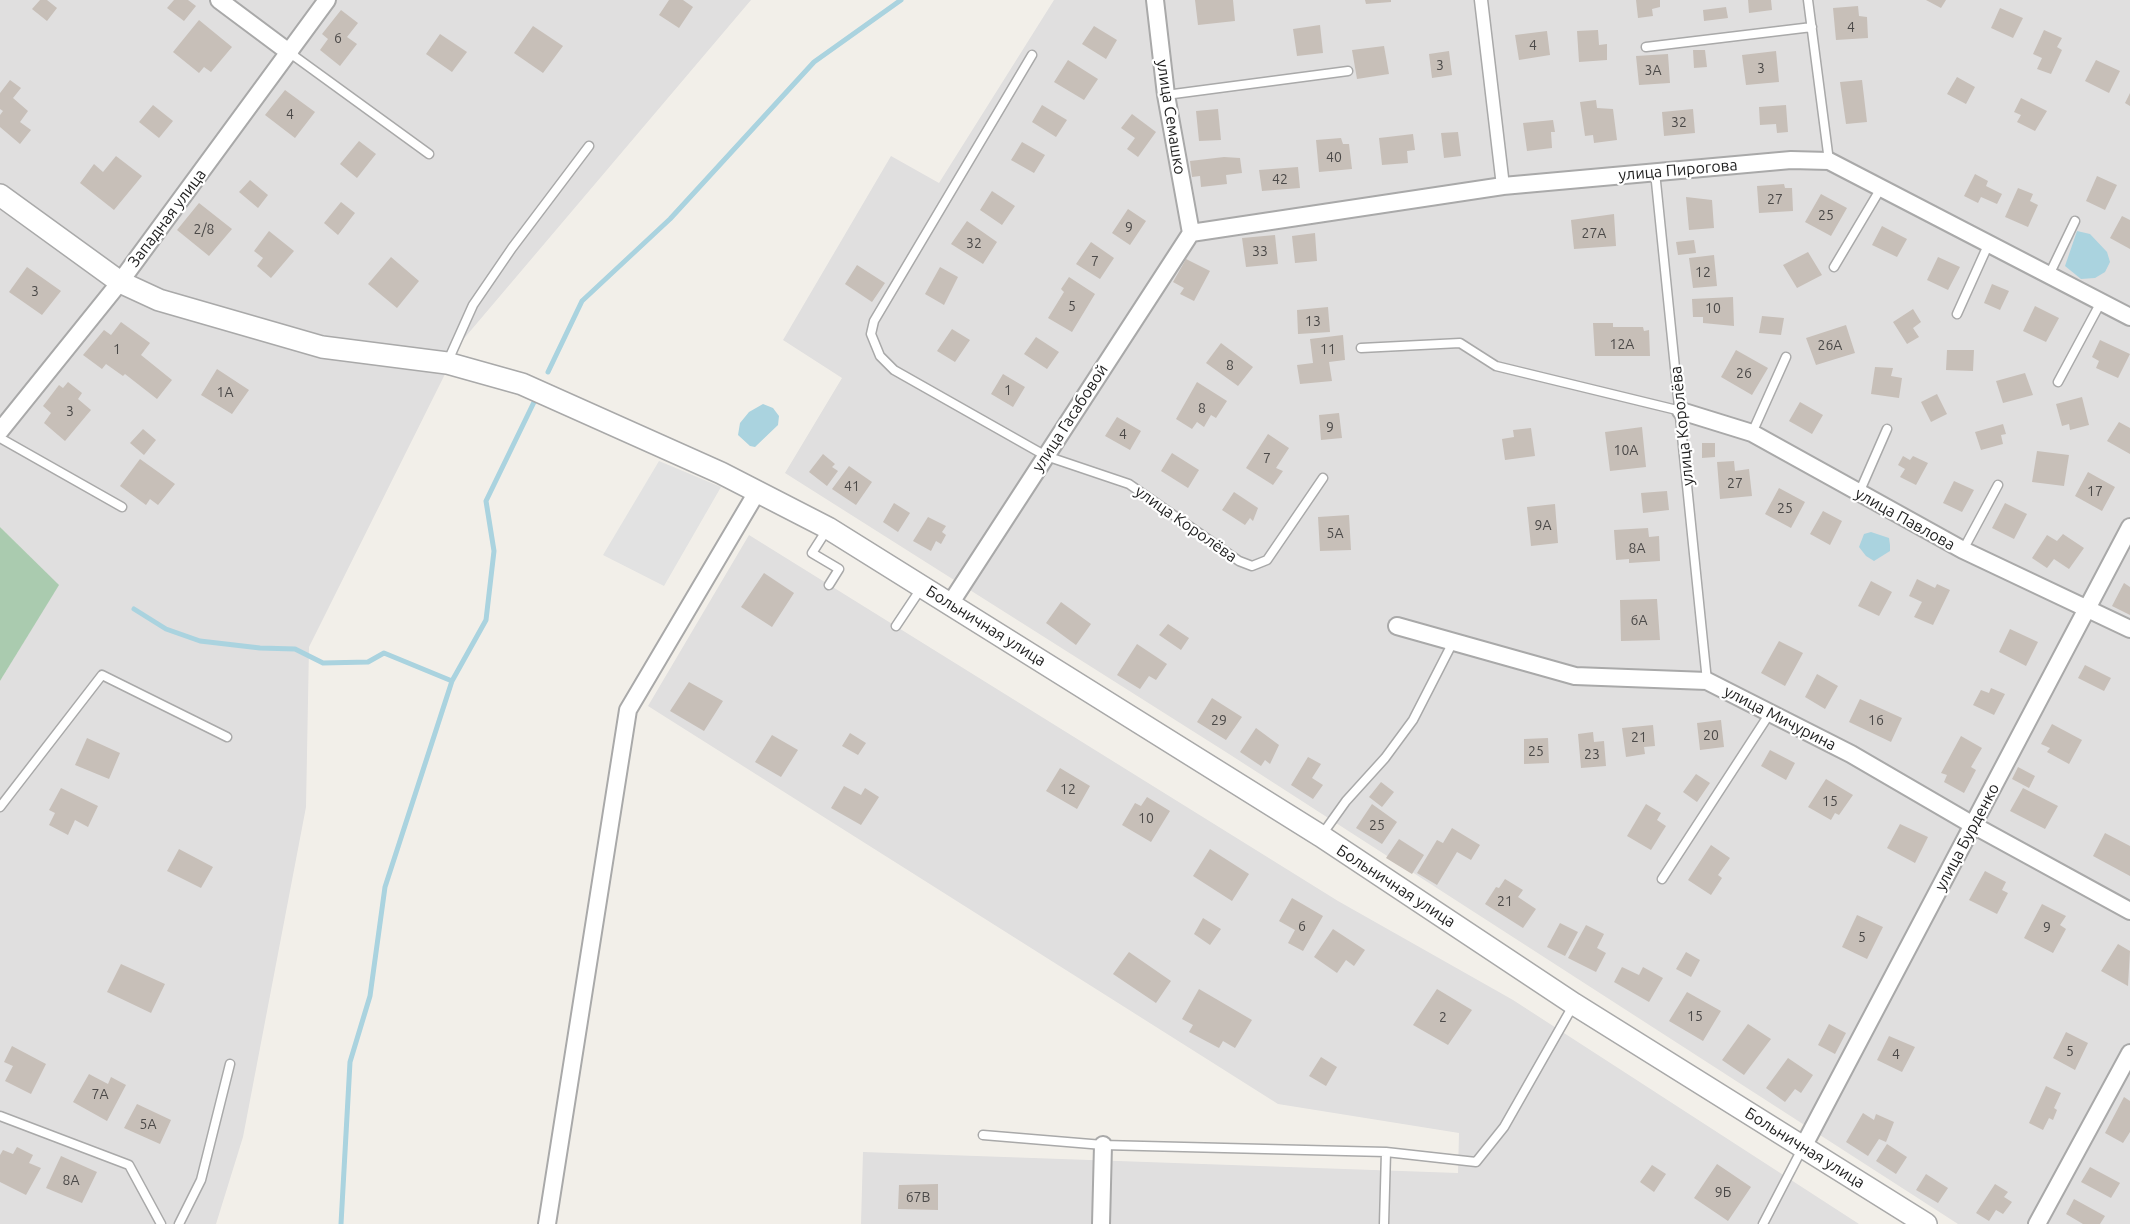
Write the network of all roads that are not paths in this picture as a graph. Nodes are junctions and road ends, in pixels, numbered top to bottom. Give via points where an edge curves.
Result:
1 (219, 0) edge
2 (327, 0) edge
3 (1155, 0) edge
4 (1481, 0) edge
5 (1808, 0) edge
6 (1812, 27) junction
7 (1646, 47) dead end
8 (290, 53) junction
9 (1032, 55) dead end
10 (1348, 71) dead end
11 (1166, 94) junction
12 (590, 146) dead end
13 (429, 154) dead end
14 (1829, 161) junction
15 (1655, 171) junction
16 (1503, 186) junction
17 (1881, 187) junction
18 (0, 195) edge
19 (2075, 221) dead end
20 (1191, 232) junction
21 (1989, 243) junction
22 (1834, 267) dead end
23 (2049, 275) junction
24 (120, 282) junction
25 (2101, 302) junction
26 (1957, 314) dead end
27 (2130, 317) edge
28 (1361, 348) dead end
29 (1786, 357) dead end
30 (447, 363) junction
31 (2058, 382) dead end
32 (1681, 411) junction
33 (1887, 429) dead end
34 (0, 431) edge
35 (1752, 433) junction
36 (0, 438) edge
37 (1046, 456) junction
38 (1323, 478) dead end
39 (1998, 485) dead end
40 (758, 492) junction
41 (1859, 494) junction
42 (122, 507) dead end
43 (2130, 527) edge
44 (828, 528) junction
45 (1963, 550) junction
46 (829, 585) dead end
47 (922, 586) junction
48 (950, 604) junction
49 (2087, 606) junction
50 (896, 626) dead end
51 (1396, 626) dead end
52 (2130, 629) edge
53 (1453, 642) junction
54 (1707, 681) junction
55 (1770, 713) junction
56 (227, 737) dead end
57 (0, 807) edge
58 (1973, 825) junction
59 (1321, 836) junction
60 (1662, 879) dead end
61 (2130, 911) edge
62 (1574, 1004) junction
63 (2130, 1053) edge
64 (230, 1064) dead end
65 (0, 1116) edge
66 (983, 1135) dead end
67 (1103, 1145) junction
68 (1803, 1147) junction
69 (1386, 1152) junction
70 (161, 1224) edge
71 (179, 1224) edge
72 (547, 1224) edge
73 (1101, 1224) edge
74 (1384, 1224) edge
75 (1763, 1224) edge
76 (1926, 1224) edge
77 (2037, 1224) edge

1 - 8 street
2 - 8 street, Западная улица
3 - 11 street, улица Семашко
4 - 16 street
5 - 6 lane
6 - 7 lane
6 - 14 lane
8 - 13 lane
8 - 24 street, Западная улица
9 - 37 lane via 891,289 871,334 874,348 894,370
10 - 11 lane
11 - 20 street, улица Семашко
12 - 30 lane via 480,296
14 - 15 street, улица Пирогова via 1791,160
14 - 17 street, улица Пирогова
15 - 16 street, улица Пирогова
15 - 32 lane, улица Королёва
16 - 20 street, улица Пирогова
17 - 21 street, улица Пирогова
17 - 22 lane
18 - 24 street, Больничная улица
19 - 23 lane
20 - 37 street, улица Гасабовой
21 - 23 street, улица Пирогова
21 - 26 lane
23 - 25 street, улица Пирогова
24 - 30 street, Больничная улица via 159,300 322,347
24 - 34 street, Западная улица
25 - 27 street, улица Пирогова
25 - 31 lane
28 - 32 lane via 1460,343 1496,366
29 - 35 lane
30 - 40 street, Больничная улица via 522,384
32 - 35 street, улица Павлова
32 - 54 lane, улица Королёва
33 - 41 lane
35 - 41 street, улица Павлова
36 - 42 lane
37 - 38 lane, улица Королёва via 1129,484 1239,561 1252,566 1267,560
37 - 48 street, улица Гасабовой
39 - 45 lane
40 - 44 street, Больничная улица
40 - 72 street via 628,710
41 - 45 street, улица Павлова
43 - 49 street, улица Бурденко
44 - 46 lane via 812,553 839,569
44 - 47 street, Больничная улица
45 - 49 street, улица Павлова
47 - 48 street, Больничная улица
47 - 50 lane
48 - 59 street, Больничная улица
49 - 52 street, улица Павлова
49 - 58 street, улица Бурденко
51 - 53 street, улица Мичурина
53 - 54 street, улица Мичурина via 1575,676
53 - 59 lane via 1413,720
54 - 55 street, улица Мичурина
55 - 58 street, улица Мичурина via 1851,754
55 - 60 lane
56 - 57 lane via 102,675
58 - 61 street, улица Мичурина
58 - 68 street, улица Бурденко
59 - 62 street, Больничная улица
62 - 68 street, Больничная улица
62 - 69 lane via 1504,1127 1476,1162
63 - 77 street
64 - 71 lane via 201,1180
65 - 70 lane via 129,1165
66 - 67 lane
67 - 69 lane
67 - 73 street
68 - 75 lane
68 - 76 street, Больничная улица
69 - 74 lane

